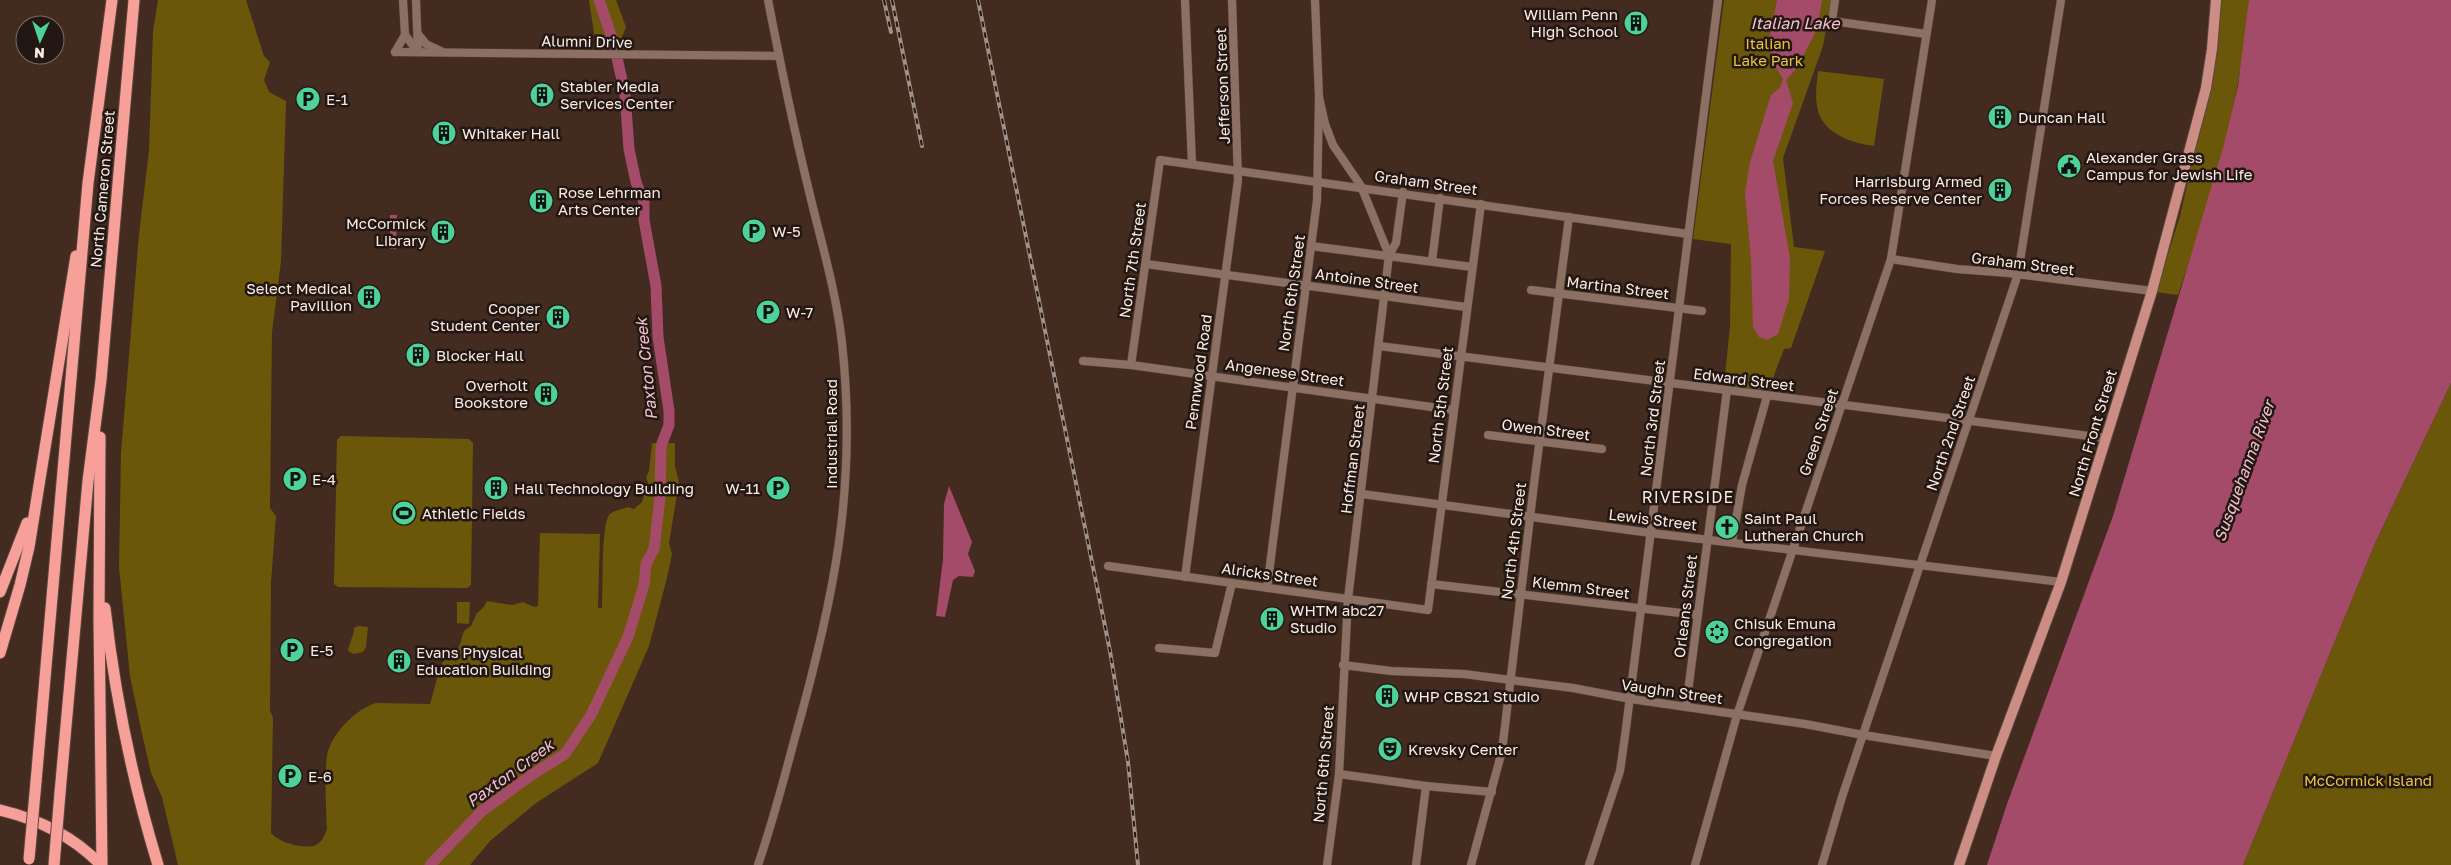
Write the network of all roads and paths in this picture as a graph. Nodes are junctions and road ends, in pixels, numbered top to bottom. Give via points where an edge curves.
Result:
1 (112, 0) edge
2 (134, 0) edge
3 (403, 0) edge
4 (416, 0) edge
5 (768, 0) edge
6 (1185, 0) edge
7 (1232, 0) edge
8 (1315, 0) edge
9 (1718, 0) edge
10 (1835, 0) edge
11 (1932, 0) edge
12 (2061, 0) edge
13 (2216, 0) edge
14 (418, 34) junction
15 (1926, 34) junction
16 (405, 35) junction
17 (418, 52) junction
18 (445, 53) junction
19 (779, 56) junction
20 (1319, 97) junction
21 (1160, 160) joint
22 (1192, 164) junction
23 (1238, 170) junction
24 (1318, 181) junction
25 (88, 183) junction
26 (1361, 186) junction
27 (1403, 192) junction
28 (1440, 198) junction
29 (1481, 204) junction
30 (1569, 217) junction
31 (1688, 234) junction
32 (1311, 246) junction
33 (1389, 256) junction
34 (1891, 259) junction
35 (1432, 261) junction
36 (1146, 264) junction
37 (1472, 267) junction
38 (1225, 274) junction
39 (2018, 274) junction
40 (1306, 285) junction
41 (1530, 290) dead end
42 (2152, 292) junction
43 (1560, 293) junction
44 (1386, 296) junction
45 (1466, 307) junction
46 (1680, 308) junction
47 (1702, 311) dead end
48 (1379, 346) junction
49 (1460, 356) junction
50 (1083, 361) dead end
51 (1131, 365) junction
52 (1550, 368) junction
53 (1211, 376) junction
54 (101, 380) junction
55 (1670, 383) junction
56 (1293, 387) junction
57 (1727, 390) junction
58 (1766, 396) junction
59 (1373, 398) junction
60 (1842, 405) junction
61 (1453, 410) junction
62 (1969, 421) junction
63 (1488, 435) dead end
64 (2105, 438) junction
65 (1540, 442) junction
66 (1602, 449) dead end
67 (40, 480) junction
68 (1362, 494) junction
69 (1441, 504) junction
70 (1530, 516) junction
71 (1651, 533) junction
72 (1708, 539) junction
73 (1732, 542) junction
74 (1794, 550) junction
75 (100, 557) junction
76 (1108, 566) dead end
77 (1920, 566) junction
78 (1186, 577) junction
79 (2061, 582) junction
80 (1232, 583) junction
81 (1431, 584) junction
82 (1267, 588) junction
83 (0, 592) edge
84 (1521, 594) junction
85 (1348, 599) junction
86 (1642, 608) junction
87 (1428, 610) joint
88 (1698, 615) junction
89 (1160, 648) dead end
90 (0, 653) edge
91 (1343, 665) junction
92 (1509, 680) junction
93 (1631, 700) junction
94 (1686, 707) junction
95 (1737, 714) junction
96 (1863, 735) junction
97 (1996, 756) junction
98 (1339, 774) junction
99 (1426, 786) junction
100 (1492, 792) junction
101 (0, 810) edge
102 (29, 862) edge
103 (54, 865) edge
104 (101, 865) edge
105 (158, 865) edge
106 (758, 865) edge
107 (1327, 865) edge
108 (1416, 865) edge
109 (1471, 865) edge
110 (1588, 865) edge
111 (1695, 865) edge
112 (1822, 865) edge
113 (1959, 865) edge

1 - 25 highway, North Cameron Street
2 - 54 highway, North Cameron Street
3 - 16 street
4 - 14 street
5 - 19 street, Industrial Road
6 - 22 street
7 - 23 street, Jefferson Street
8 - 20 street, North 6th Street
9 - 31 street, North 3rd Street
10 - 15 street via 1832,21
11 - 15 street, Green Street
12 - 39 street, North 2nd Street
13 - 42 main road, North Front Street via 2206,88
14 - 17 street
14 - 18 street via 426,44
15 - 34 street, Green Street
16 - 17 street
16 - 17 street, Alumni Drive via 395,52
17 - 18 street, Alumni Drive
18 - 19 street, Alumni Drive
19 - 106 street, Industrial Road via 835,300 848,442 845,500 829,611
20 - 24 street, North 6th Street
20 - 26 street, Hoffman Street via 1333,145
21 - 22 street, Graham Street
21 - 36 street, North 7th Street
22 - 23 street, Graham Street
23 - 24 street, Graham Street
23 - 38 street, Pennwood Road
24 - 26 street, Graham Street
24 - 32 street, North 6th Street
25 - 67 highway
25 - 102 highway, bridge
26 - 27 street, Graham Street
26 - 33 street, Hoffman Street
27 - 28 street, Graham Street
27 - 33 street, Hoffman Street via 1396,243
28 - 29 street, Graham Street
28 - 35 street
29 - 30 street, Graham Street
29 - 37 street, North 5th Street
30 - 31 street, Graham Street
30 - 43 street, North 4th Street
31 - 46 street, North 3rd Street
32 - 33 street
32 - 40 street, North 6th Street
33 - 35 street
33 - 44 street, Hoffman Street
34 - 39 street, Graham Street
34 - 60 street, Green Street
35 - 37 street
36 - 38 street, Antoine Street
36 - 51 street, North 7th Street
37 - 45 street, North 5th Street
38 - 40 street, Antoine Street
38 - 53 street, Pennwood Road
39 - 42 street, Graham Street
39 - 62 street, North 2nd Street
40 - 44 street, Antoine Street
40 - 56 street, North 6th Street
41 - 43 street, Martina Street
42 - 64 main road, North Front Street
43 - 46 street, Martina Street
43 - 52 street, North 4th Street
44 - 45 street, Antoine Street
44 - 48 street, Hoffman Street
45 - 49 street, North 5th Street
46 - 47 street, Martina Street
46 - 55 street, North 3rd Street
48 - 49 street, Edward Street
48 - 59 street, Hoffman Street
49 - 52 street, Edward Street
49 - 61 street, North 5th Street
50 - 51 street, Angenese Street
51 - 53 street, Angenese Street
52 - 55 street, Edward Street
52 - 65 street, North 4th Street
53 - 56 street, Angenese Street
53 - 78 street, Pennwood Road
54 - 75 highway
54 - 103 highway, bridge via 88,481
55 - 57 street, Edward Street
55 - 71 street, North 3rd Street
56 - 59 street, Angenese Street
56 - 82 street, North 6th Street
57 - 58 street, Edward Street
57 - 72 street, Orleans Street
58 - 60 street, Edward Street
58 - 73 street via 1742,485
59 - 61 street, Angenese Street
59 - 68 street, Hoffman Street
60 - 62 street, Edward Street
60 - 74 street, Green Street
61 - 69 street, North 5th Street
62 - 64 street, Edward Street
62 - 77 street, North 2nd Street
63 - 65 street, Owen Street
64 - 79 main road, North Front Street
65 - 66 street, Owen Street
65 - 70 street, North 4th Street
67 - 83 highway
67 - 90 highway via 24,567
68 - 69 street, Lewis Street
68 - 85 street, Hoffman Street
69 - 70 street, Lewis Street
69 - 81 street, North 5th Street
70 - 71 street, Lewis Street
70 - 84 street, North 4th Street
71 - 72 street, Lewis Street
71 - 86 street, North 3rd Street
72 - 73 street, Lewis Street
72 - 88 street, Orleans Street
73 - 74 street, Lewis Street
74 - 77 street, Lewis Street
74 - 95 street, Green Street
75 - 104 highway
75 - 105 highway via 121,722
76 - 78 street, Alricks Street
77 - 79 street, Lewis Street
77 - 96 street, North 2nd Street
78 - 80 street, Alricks Street
79 - 97 main road, North Front Street
80 - 82 street, Alricks Street
80 - 89 street via 1215,653
81 - 84 street, Klemm Street
81 - 87 street, North 5th Street
82 - 85 street, Alricks Street
84 - 86 street, Klemm Street
84 - 92 street, North 4th Street
85 - 87 street, Alricks Street
85 - 91 street, Hoffman Street
86 - 88 street, Klemm Street
86 - 93 street, North 3rd Street
88 - 94 street, Orleans Street
91 - 92 street, Vaughn Street
91 - 98 street, North 6th Street
92 - 93 street, Vaughn Street
92 - 100 street, North 4th Street via 1502,751
93 - 94 street, Vaughn Street
93 - 110 street, North 3rd Street via 1620,771
94 - 95 street, Vaughn Street
95 - 96 street, Vaughn Street
95 - 111 street, Green Street
96 - 97 street, Vaughn Street
96 - 112 street, North 2nd Street
97 - 113 main road, North Front Street
98 - 99 street
98 - 107 street, North 6th Street
99 - 100 street
99 - 108 street
100 - 109 street, North 4th Street
101 - 104 highway via 55,830

